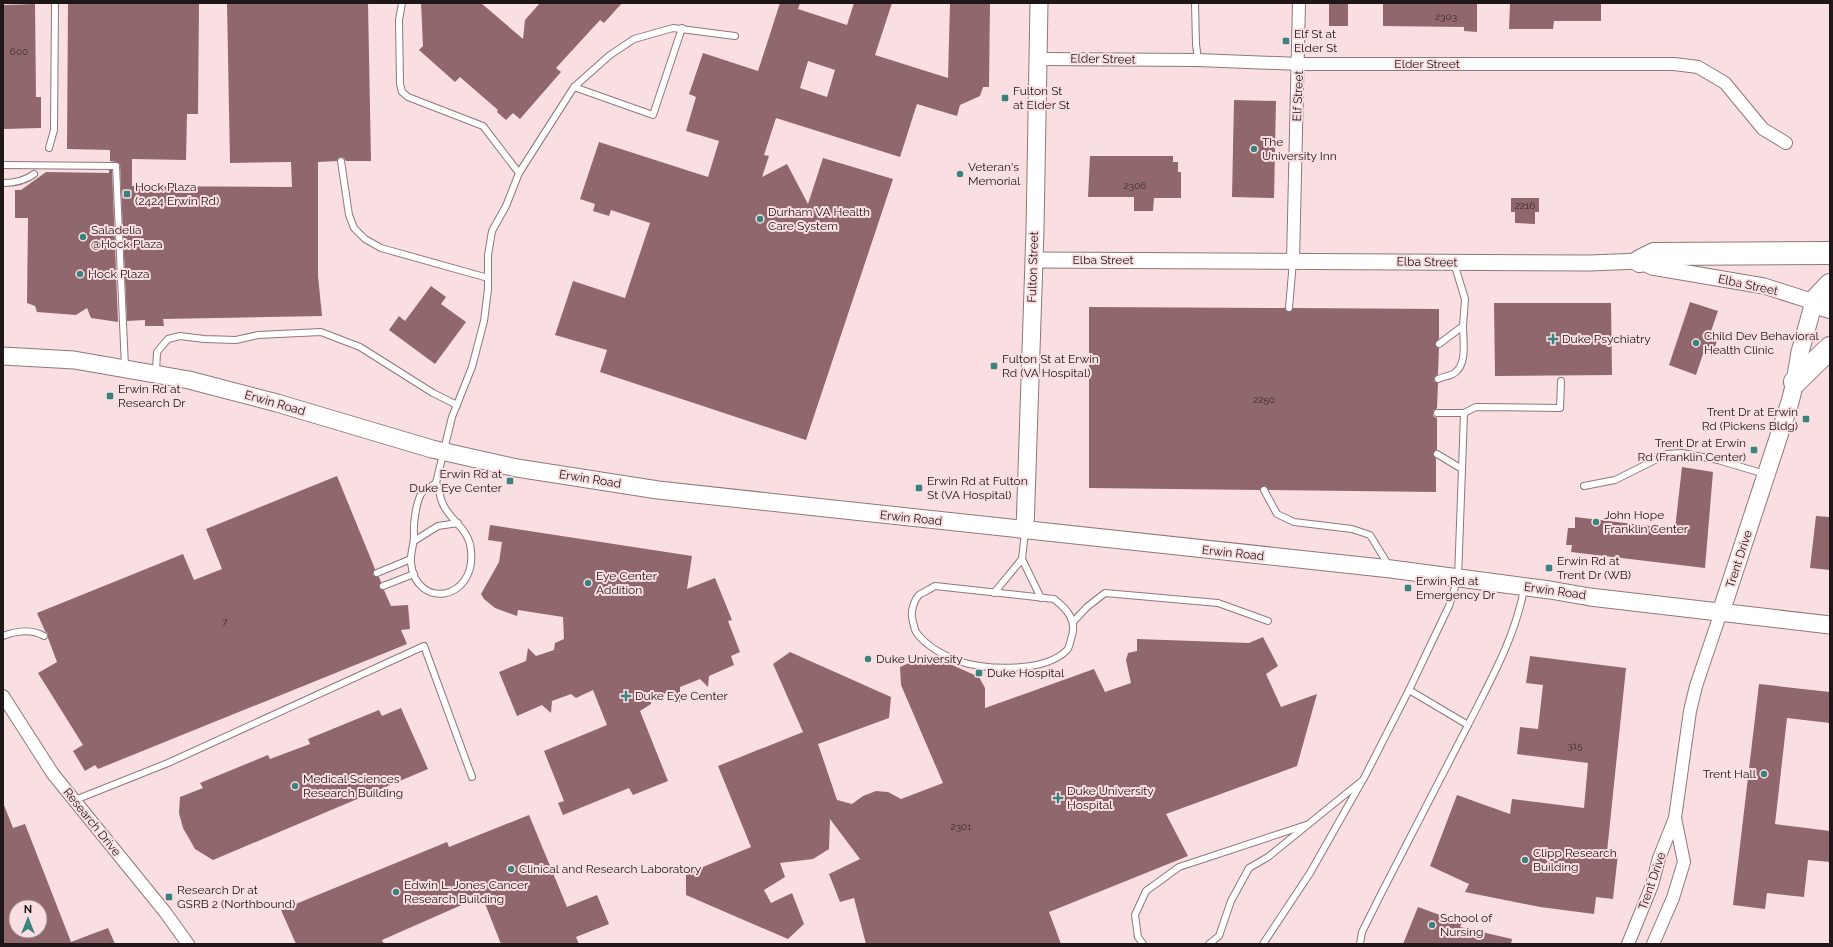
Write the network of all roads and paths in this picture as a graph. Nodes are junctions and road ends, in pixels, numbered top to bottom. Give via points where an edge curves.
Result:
1 (54, 3) edge
2 (402, 3) edge
3 (1039, 3) edge
4 (1195, 3) edge
5 (1299, 3) edge
6 (682, 28) junction
7 (735, 36) dead end
8 (1038, 59) junction
9 (1198, 60) junction
10 (1299, 64) junction
11 (574, 87) junction
12 (1786, 143) dead end
13 (49, 148) dead end
14 (342, 161) dead end
15 (3, 165) edge
16 (519, 173) junction
17 (34, 174) dead end
18 (3, 183) edge
19 (1830, 253) edge
20 (1034, 260) junction
21 (1293, 261) junction
22 (1640, 261) junction
23 (1454, 263) junction
24 (488, 278) junction
25 (1830, 285) edge
26 (1822, 304) edge
27 (1289, 308) dead end
28 (1463, 326) junction
29 (1439, 344) dead end
30 (1830, 348) edge
31 (3, 356) edge
32 (125, 368) junction
33 (156, 374) junction
34 (1438, 379) dead end
35 (1561, 381) dead end
36 (1796, 382) junction
37 (457, 405) junction
38 (1437, 413) dead end
39 (1464, 414) junction
40 (444, 452) junction
41 (1437, 454) dead end
42 (1462, 469) junction
43 (1766, 474) junction
44 (436, 483) junction
45 (1584, 486) dead end
46 (1264, 490) dead end
47 (458, 523) junction
48 (1025, 530) junction
49 (414, 541) junction
50 (411, 559) junction
51 (1022, 559) junction
52 (1390, 569) junction
53 (377, 573) dead end
54 (414, 574) junction
55 (1458, 578) junction
56 (383, 586) dead end
57 (1524, 587) junction
58 (994, 593) junction
59 (1041, 598) junction
60 (1721, 612) junction
61 (1073, 622) junction
62 (1268, 622) dead end
63 (1830, 625) edge
64 (3, 636) edge
65 (44, 636) dead end
66 (1409, 690) junction
67 (3, 696) edge
68 (1468, 726) junction
69 (472, 777) dead end
70 (1363, 780) junction
71 (75, 800) junction
72 (1675, 818) junction
73 (1309, 824) junction
74 (188, 944) edge
75 (1143, 944) edge
76 (1209, 944) edge
77 (1262, 944) edge
78 (1360, 944) edge
79 (1628, 944) edge
80 (1654, 944) edge

1 - 13 lane via 54,130
2 - 16 lane via 399,20 402,92 408,97 483,126
3 - 8 main road, Fulton Street
4 - 9 lane
5 - 10 street, Elf Street
6 - 7 lane
6 - 11 lane via 673,28 634,39 610,55
6 - 11 lane via 653,115
8 - 9 street, Elder Street
8 - 20 main road, Fulton Street
9 - 10 street, Elder Street
10 - 12 street, Elder Street via 1674,64 1698,67 1725,83 1763,128
10 - 21 street, Elf Street
11 - 16 lane
14 - 24 lane via 349,215 354,228 365,238 381,248
15 - 32 lane via 116,166
16 - 24 lane via 506,206 492,231
17 - 18 lane via 28,179
19 - 22 highway via 1654,254
20 - 21 street, Elba Street
20 - 48 main road, Fulton Street
21 - 23 street, Elba Street
21 - 27 lane
22 - 23 street, Elba Street
22 - 26 street, Elba Street via 1652,267 1764,286
23 - 28 lane via 1465,299
24 - 37 lane via 484,321 478,347
25 - 26 highway
26 - 36 main road, Trent Drive via 1800,352
28 - 29 lane
28 - 34 lane via 1461,366 1454,374
30 - 36 highway
31 - 32 main road, Erwin Road via 74,360
32 - 33 main road, Erwin Road
33 - 37 lane via 158,352 168,339 180,336 236,340 320,332 360,347 433,393
33 - 40 main road, Erwin Road via 277,403
35 - 39 lane via 1560,408 1476,407
36 - 43 main road, Trent Drive
37 - 40 lane
38 - 39 lane
39 - 42 lane
40 - 44 lane
40 - 48 main road, Erwin Road via 517,468 658,490
41 - 42 lane
42 - 55 lane
43 - 45 lane via 1682,453 1667,454 1615,480
43 - 60 main road, Trent Drive
44 - 47 lane via 441,491 440,500 444,508
44 - 49 lane via 422,493 413,524
46 - 52 lane via 1277,514 1294,522 1352,529 1370,535
47 - 49 lane via 438,526
47 - 54 lane via 464,529 471,550 471,564 460,586 453,592 441,595 427,590
48 - 51 lane
48 - 52 main road, Erwin Road
49 - 50 lane
50 - 53 lane
50 - 54 lane
51 - 58 lane
51 - 59 lane
52 - 55 main road, Erwin Road
54 - 56 lane
55 - 57 main road, Erwin Road
55 - 66 lane via 1449,606
57 - 60 main road, Erwin Road
57 - 68 lane via 1513,633
58 - 59 lane
58 - 61 lane via 935,586 918,596 911,612 915,631 939,652 959,661 986,667 1013,668 1053,660 1068,650 1074,632
59 - 61 lane via 1054,599 1065,608
60 - 63 main road, Erwin Road
60 - 72 street, Trent Drive via 1690,711
61 - 62 lane via 1105,593 1218,603
64 - 65 lane via 23,632 38,632
66 - 68 lane
66 - 70 lane
67 - 71 street, Research Drive via 53,774
68 - 78 lane via 1362,932
69 - 71 lane via 424,646 168,763
70 - 73 lane
70 - 77 lane via 1310,873
71 - 74 street, Research Drive via 166,912
72 - 79 street, Trent Drive
72 - 80 street, Trent Drive via 1684,862 1673,898
73 - 75 lane via 1179,867 1146,891 1135,914 1138,937
73 - 76 lane via 1268,857 1249,868 1231,901 1219,936

